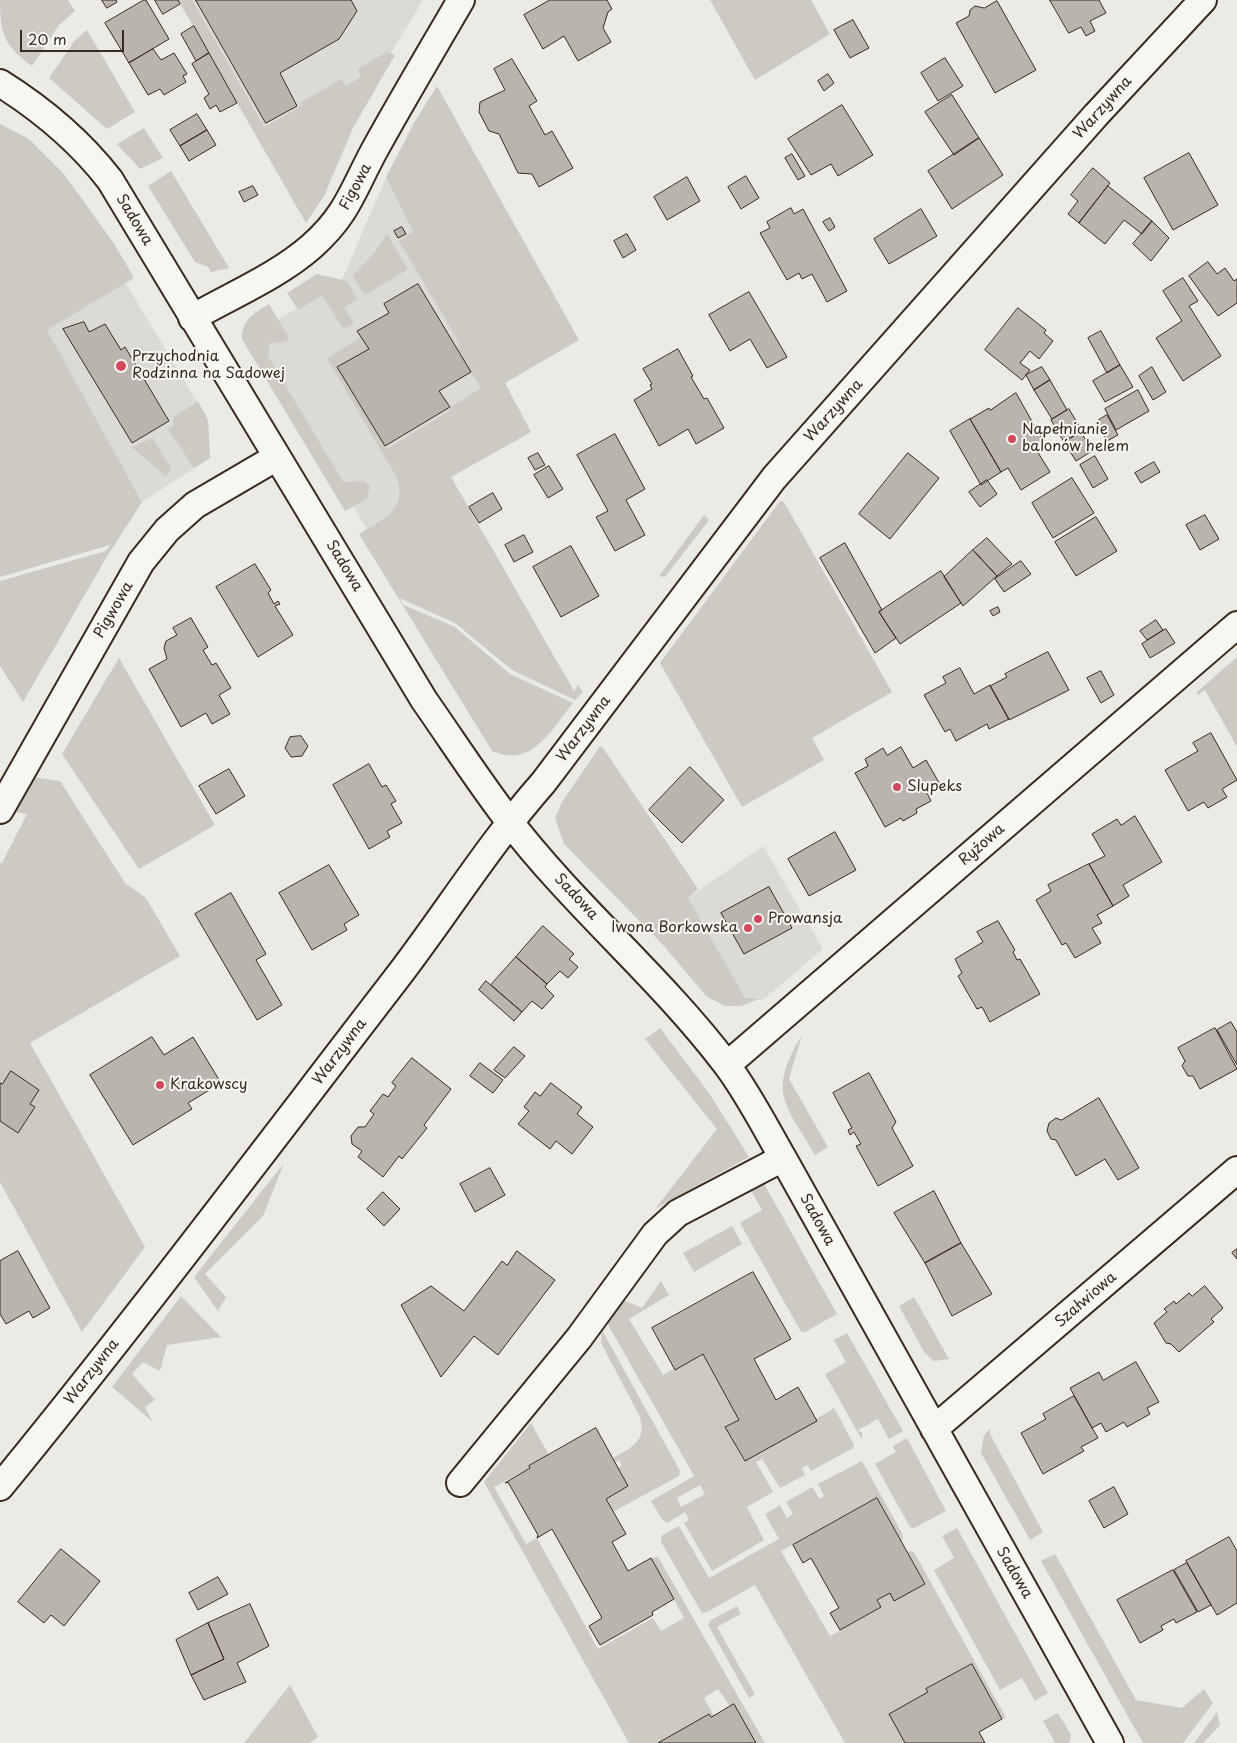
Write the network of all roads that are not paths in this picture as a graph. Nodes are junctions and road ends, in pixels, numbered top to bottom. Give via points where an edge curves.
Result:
1 (461, 0) edge
2 (1203, 0) edge
3 (0, 83) edge
4 (192, 318) junction
5 (277, 457) junction
6 (1237, 624) edge
7 (0, 810) edge
8 (509, 821) junction
9 (727, 1065) junction
10 (783, 1158) junction
11 (1237, 1170) edge
12 (934, 1429) junction
13 (460, 1483) dead end
14 (0, 1487) edge
15 (1110, 1743) edge

1 - 4 street, Figowa via 374,152 353,196 334,224 293,261
2 - 8 street, Warzywna via 1096,115 774,478 543,783
3 - 4 street, Sadowa via 57,123 100,168 119,194
4 - 5 street, Sadowa
5 - 7 street, Pigwowa via 195,505 167,530 141,562
5 - 8 street, Sadowa via 424,700
6 - 9 street, Ryżowa
8 - 9 street, Sadowa via 558,879 661,986
8 - 14 street, Warzywna via 430,934
9 - 10 street, Sadowa
10 - 12 street, Sadowa
10 - 13 street via 666,1222 579,1338
11 - 12 street, Szałwiowa
12 - 15 street, Sadowa

